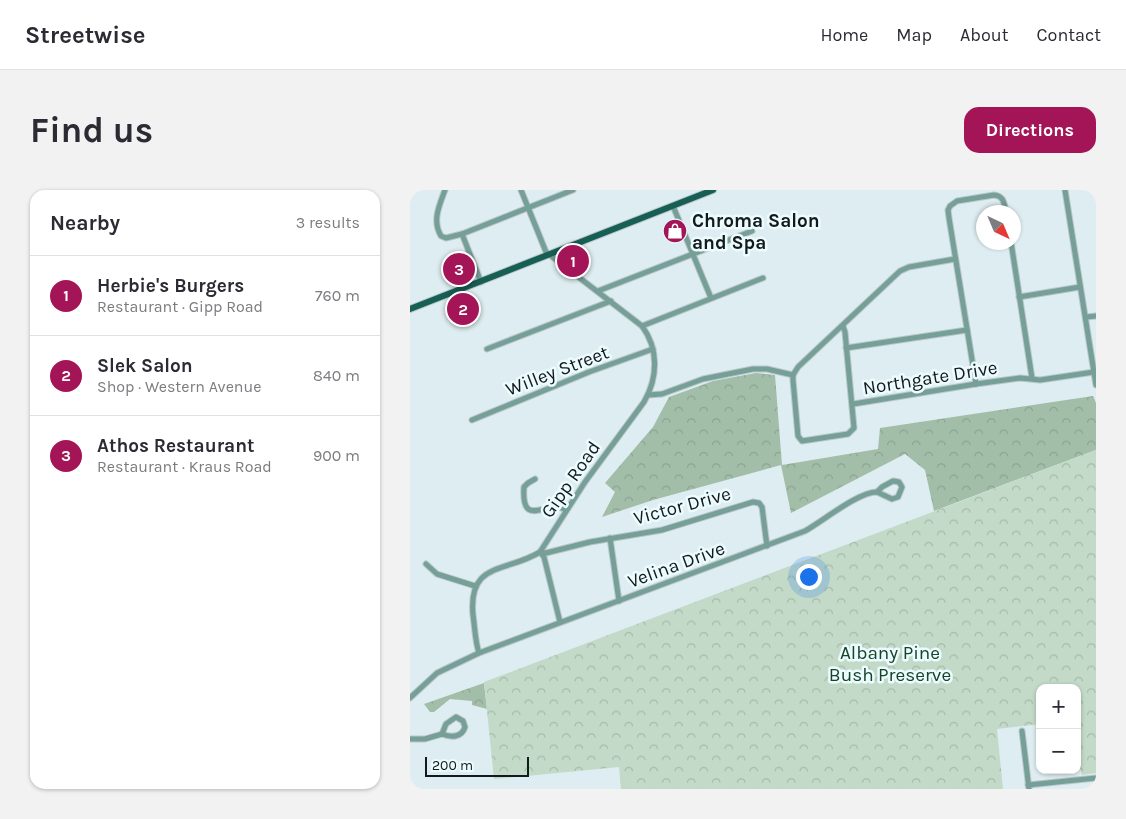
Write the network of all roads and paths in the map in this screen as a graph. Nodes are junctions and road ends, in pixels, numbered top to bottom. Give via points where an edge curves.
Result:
1 (445, 190) edge
2 (522, 190) edge
3 (573, 190) edge
4 (713, 190) edge
5 (1065, 190) edge
6 (1004, 205) edge
7 (673, 206) junction
8 (528, 208) junction
9 (752, 231) dead end
10 (462, 234) junction
11 (1012, 250) edge
12 (693, 253) junction
13 (550, 255) junction
14 (955, 259) junction
15 (763, 278) dead end
16 (481, 282) junction
17 (1080, 287) junction
18 (598, 291) junction
19 (1019, 297) junction
20 (711, 298) junction
21 (611, 301) junction
22 (410, 309) edge
23 (1096, 316) edge
24 (1086, 317) junction
25 (642, 326) junction
26 (843, 326) junction
27 (967, 330) junction
28 (846, 348) junction
29 (486, 349) dead end
30 (653, 349) junction
31 (1094, 372) junction
32 (794, 375) junction
33 (1032, 378) junction
34 (976, 384) junction
35 (1096, 385) edge
36 (648, 394) junction
37 (853, 404) junction
38 (472, 420) dead end
39 (536, 479) dead end
40 (877, 492) junction
41 (566, 510) junction
42 (610, 538) junction
43 (767, 546) junction
44 (540, 552) junction
45 (426, 564) dead end
46 (475, 586) junction
47 (619, 601) junction
48 (560, 622) junction
49 (479, 653) junction
50 (410, 698) edge
51 (1022, 731) dead end
52 (442, 734) junction
53 (410, 739) edge
54 (1096, 778) edge
55 (1028, 787) edge

1 - 10 street via 437,212 438,230 446,238
2 - 8 street
3 - 8 street
4 - 7 main road
5 - 17 street
6 - 14 street via 1002,197 994,195 957,201 950,206
7 - 12 street
7 - 13 main road
8 - 10 street
8 - 13 street via 544,249
9 - 12 street
10 - 16 street
11 - 19 street
12 - 18 street
12 - 20 street
13 - 16 main road
13 - 18 street, Gipp Road
14 - 26 street via 900,271
14 - 27 street
15 - 20 street
16 - 22 main road
17 - 19 street
17 - 24 street
18 - 21 street, Gipp Road
19 - 33 street
20 - 25 street
21 - 25 street, Gipp Road
21 - 29 street
23 - 24 street
24 - 31 street
25 - 30 street, Gipp Road
26 - 28 street
26 - 32 street via 803,362
27 - 28 street
27 - 34 street
28 - 37 street
30 - 36 street, Gipp Road via 655,372
30 - 38 street, Willey Street
31 - 33 street, Northgate Drive via 1040,380
31 - 35 street
32 - 36 street via 753,369 703,378 662,394
32 - 37 street, Northgate Drive via 798,436 802,441 851,433 855,426
33 - 34 street, Northgate Drive
34 - 37 street, Northgate Drive
36 - 41 street, Gipp Road
39 - 41 street via 524,487 527,509 557,507
40 - 40 street, Velina Drive via 895,499 902,487 893,481
40 - 43 street, Velina Drive via 854,501 805,531
41 - 44 street, Gipp Road
42 - 43 street, Victor Drive via 662,530 755,502 762,507
42 - 44 street, Victor Drive
42 - 47 street
43 - 47 street, Velina Drive
44 - 46 street via 488,574
44 - 48 street
45 - 46 street via 437,574
46 - 49 street via 472,602
47 - 48 street, Velina Drive
48 - 49 street, Velina Drive
49 - 50 street via 437,673
51 - 55 street
52 - 52 street via 460,735 465,729 463,721 452,718
52 - 53 street
54 - 55 street

